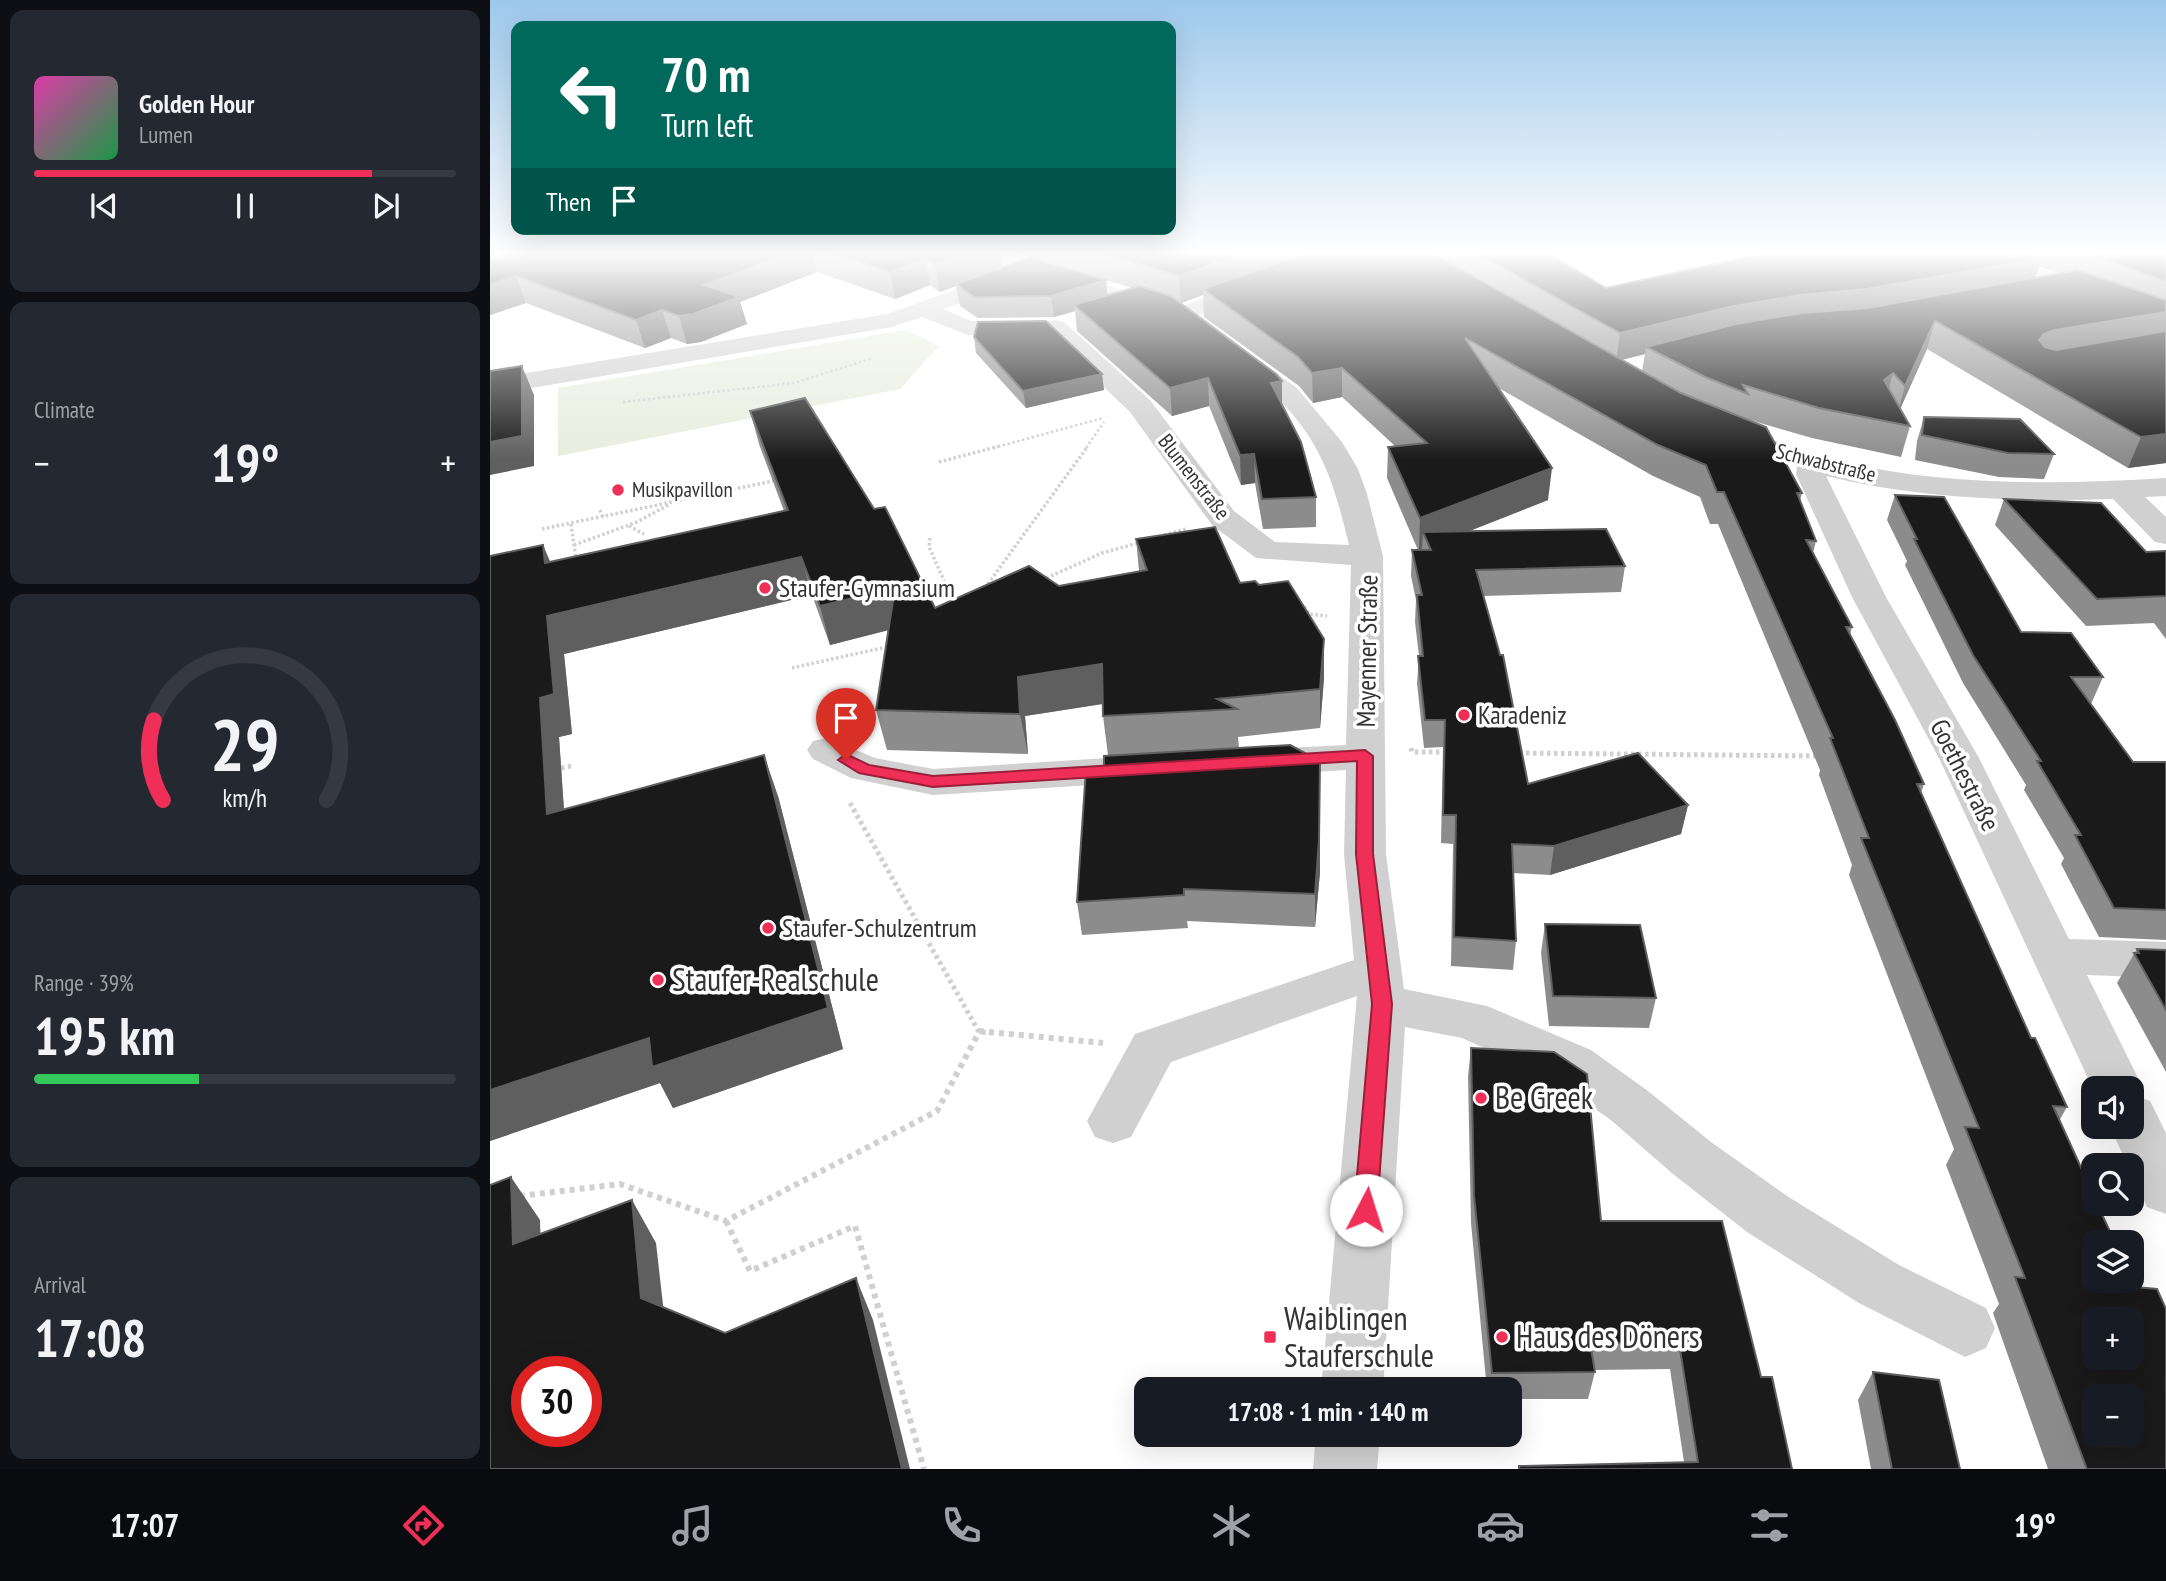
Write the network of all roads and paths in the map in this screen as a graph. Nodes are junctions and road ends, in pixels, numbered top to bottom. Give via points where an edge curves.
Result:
1 (879, 323) edge
2 (955, 323) edge
3 (1193, 323) edge
4 (879, 356) dead end
5 (490, 387) edge
6 (623, 402) dead end
7 (1702, 423) edge
8 (939, 462) dead end
9 (1812, 463) junction
10 (773, 481) edge
11 (2166, 487) edge
12 (2121, 490) junction
13 (672, 502) junction
14 (600, 510) dead end
15 (603, 517) junction
16 (1223, 518) junction
17 (571, 524) junction
18 (628, 526) junction
19 (542, 529) dead end
20 (644, 534) dead end
21 (2166, 535) edge
22 (930, 538) dead end
23 (574, 545) junction
24 (1267, 551) junction
25 (1367, 556) junction
26 (566, 562) edge
27 (1034, 583) edge
28 (978, 597) edge
29 (957, 607) edge
30 (1369, 621) junction
31 (895, 645) edge
32 (792, 668) dead end
33 (1366, 744) junction
34 (827, 750) dead end
35 (1453, 752) edge
36 (1508, 753) edge
37 (1823, 756) dead end
38 (1226, 764) edge
39 (570, 766) dead end
40 (1171, 767) edge
41 (561, 768) dead end
42 (844, 792) dead end
43 (2056, 956) junction
44 (2166, 960) edge
45 (1380, 987) junction
46 (979, 1032) junction
47 (1153, 1048) junction
48 (2112, 1076) edge
49 (1114, 1121) dead end
50 (2142, 1139) edge
51 (2166, 1191) edge
52 (517, 1196) dead end
53 (726, 1221) junction
54 (1965, 1328) dead end
55 (1353, 1377) edge
56 (1347, 1447) edge
57 (924, 1469) edge
58 (1345, 1469) edge

1 - 5 street
2 - 16 street, Blumenstraße via 968,328 1067,323 1140,406
3 - 25 street, Mayenner Straße via 1288,394 1328,443 1352,494
4 - 6 path via 793,383
7 - 9 street, Schwabstraße
8 - 28 path via 1107,417
9 - 12 street, Schwabstraße via 1940,484 2031,491
9 - 43 street, Goethestraße via 1811,474 1869,597 1959,758
10 - 13 path
11 - 12 street, Schwabstraße
12 - 21 street
13 - 15 path
13 - 18 path
14 - 15 path
15 - 17 path
16 - 24 street, Blumenstraße
16 - 27 path via 1102,553
17 - 19 path
17 - 23 path
18 - 20 path
18 - 23 path
22 - 29 path via 929,547
23 - 26 path via 577,565
24 - 25 street
24 - 30 path via 1309,614
25 - 30 street, Mayenner Straße
30 - 33 street, Mayenner Straße
31 - 32 path
33 - 35 path via 1408,734 1412,752
33 - 38 street
33 - 45 street, Mayenner Straße via 1365,854
34 - 40 street via 865,769 933,782
36 - 37 path
39 - 41 path
42 - 46 path
43 - 44 street
43 - 48 street, Goethestraße
45 - 47 street
45 - 54 street via 1573,1065 1767,1213 1879,1284
45 - 55 street, Mayenner Straße
46 - 47 path
46 - 53 path via 937,1111
47 - 49 street
50 - 51 street
52 - 53 path via 620,1184
53 - 57 path via 750,1271 855,1226
56 - 58 street

